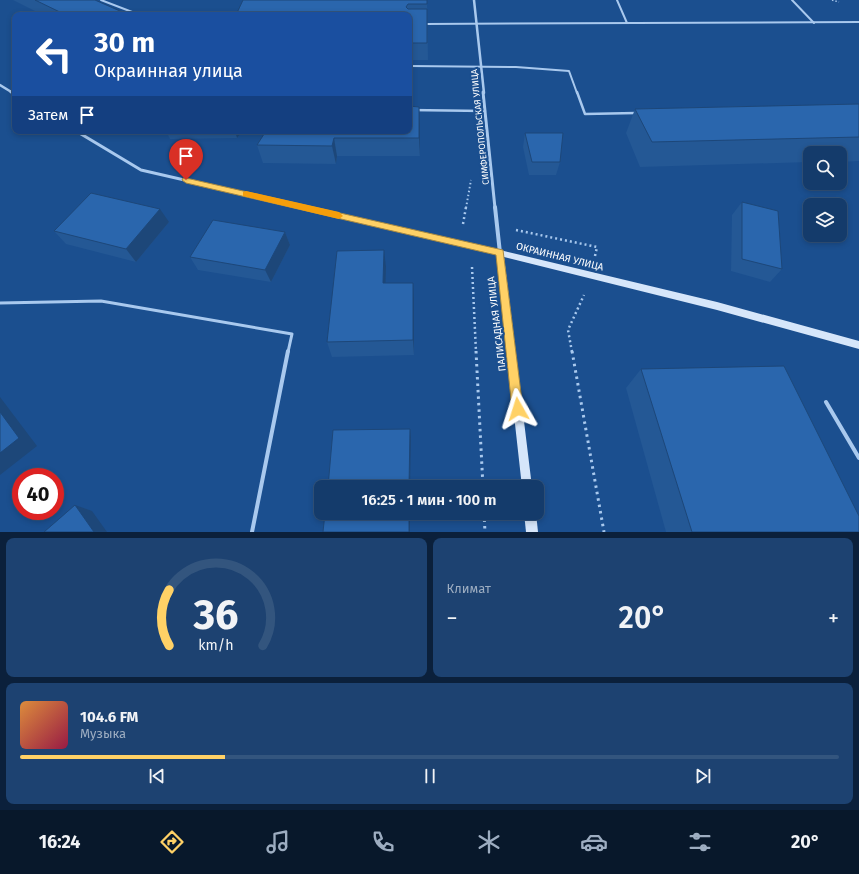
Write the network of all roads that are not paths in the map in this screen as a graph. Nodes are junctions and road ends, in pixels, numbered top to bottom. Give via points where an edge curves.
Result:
1 (101, 0) edge
2 (474, 0) edge
3 (617, 0) edge
4 (792, 0) edge
5 (132, 12) edge
6 (859, 22) edge
7 (627, 23) junction
8 (814, 23) junction
9 (425, 24) edge
10 (476, 24) junction
11 (412, 66) edge
12 (481, 67) junction
13 (0, 85) edge
14 (12, 92) edge
15 (412, 110) edge
16 (485, 111) junction
17 (640, 113) edge
18 (81, 134) edge
19 (500, 253) junction
20 (0, 303) edge
21 (859, 345) edge
22 (826, 402) dead end
23 (859, 458) edge
24 (526, 480) edge
25 (531, 520) edge
26 (252, 532) edge
27 (532, 532) edge

1 - 5 lane
2 - 10 street, СИМФЕРОПОЛЬСКАЯ УЛИЦА
3 - 7 lane
4 - 8 lane
6 - 8 lane
7 - 8 lane
7 - 10 lane
9 - 10 lane
10 - 12 street, СИМФЕРОПОЛЬСКАЯ УЛИЦА
11 - 12 lane
12 - 16 street, СИМФЕРОПОЛЬСКАЯ УЛИЦА
12 - 17 lane via 569,71 586,114
13 - 14 street
15 - 16 lane
16 - 19 street, СИМФЕРОПОЛЬСКАЯ УЛИЦА
18 - 19 street, ОКРАИННАЯ УЛИЦА via 141,170
19 - 21 street, ОКРАИННАЯ УЛИЦА via 710,304
19 - 24 street, ПАЛИСАДНАЯ УЛИЦА
20 - 26 lane via 101,301 292,334
22 - 23 lane
25 - 27 street

